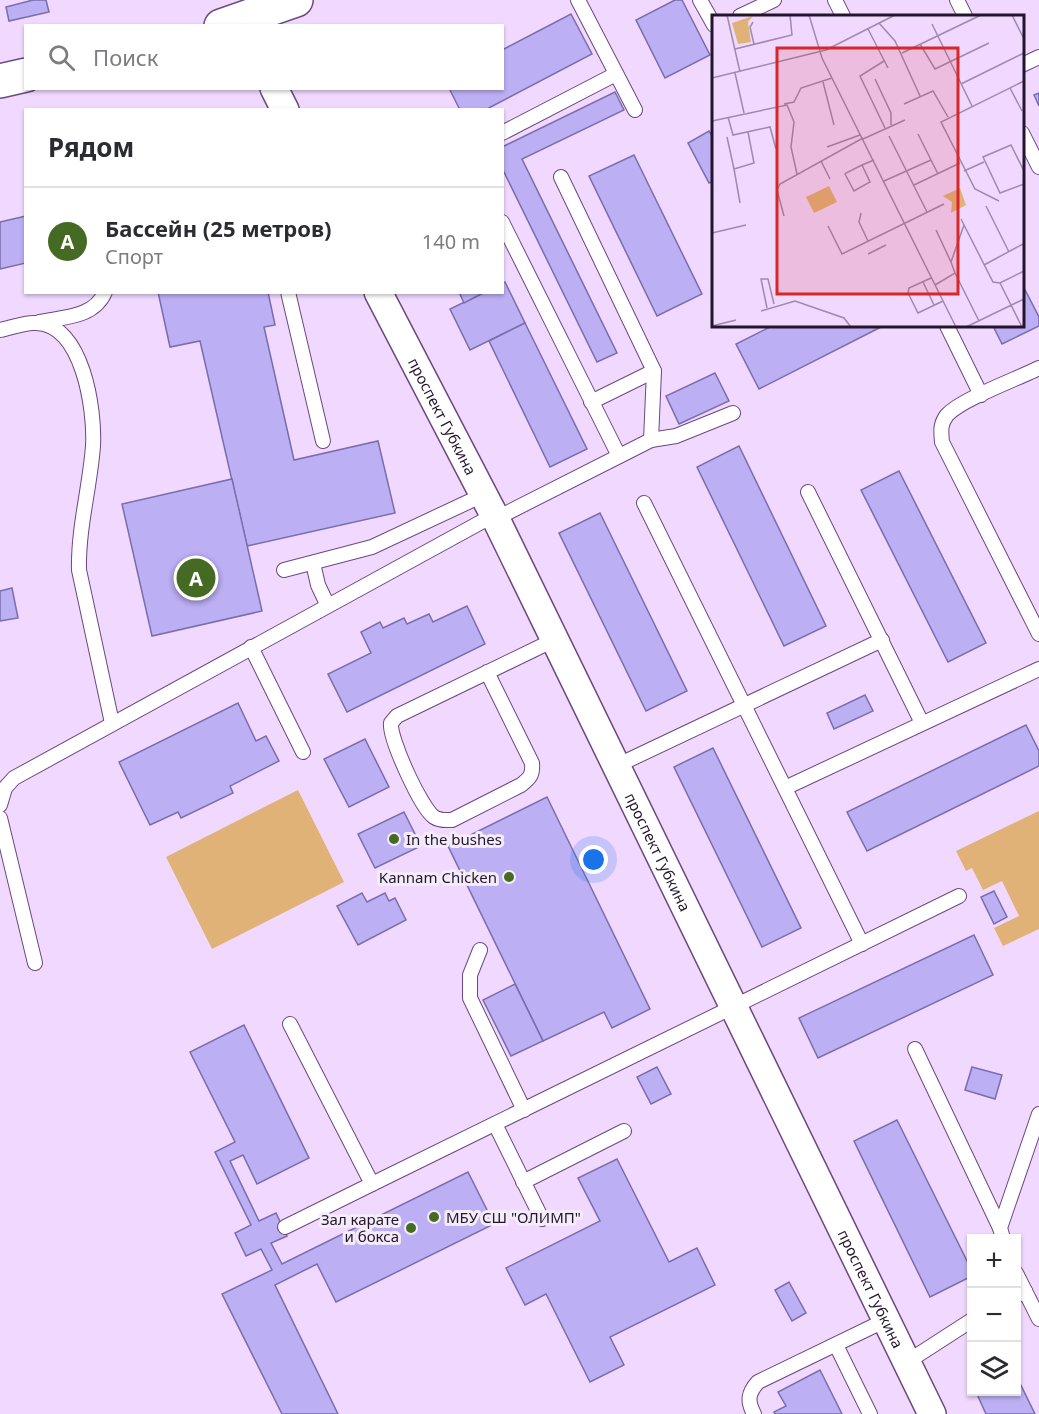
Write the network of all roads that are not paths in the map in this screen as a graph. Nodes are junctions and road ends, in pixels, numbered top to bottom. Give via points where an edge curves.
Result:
1 (296, 0) edge
2 (578, 0) edge
3 (700, 0) edge
4 (774, 0) edge
5 (835, 0) edge
6 (957, 0) edge
7 (742, 15) edge
8 (842, 15) edge
9 (964, 15) edge
10 (237, 18) edge
11 (712, 21) edge
12 (1039, 57) edge
13 (1024, 64) edge
14 (616, 74) junction
15 (24, 75) edge
16 (0, 81) edge
17 (275, 90) edge
18 (284, 108) edge
19 (635, 110) dead end
20 (504, 132) edge
21 (1024, 136) edge
22 (1039, 167) edge
23 (561, 177) dead end
24 (504, 226) edge
25 (104, 294) edge
26 (288, 294) edge
27 (379, 294) edge
28 (36, 322) junction
29 (947, 327) edge
30 (0, 330) edge
31 (1039, 369) edge
32 (654, 371) junction
33 (981, 395) junction
34 (591, 402) junction
35 (734, 413) dead end
36 (651, 440) junction
37 (323, 441) dead end
38 (619, 456) junction
39 (808, 492) dead end
40 (644, 503) dead end
41 (491, 510) junction
42 (313, 563) junction
43 (284, 570) dead end
44 (327, 604) junction
45 (1039, 633) edge
46 (554, 640) junction
47 (882, 640) junction
48 (251, 647) junction
49 (1039, 669) edge
50 (488, 672) junction
51 (746, 705) junction
52 (112, 723) junction
53 (922, 723) junction
54 (303, 752) dead end
55 (616, 766) junction
56 (787, 787) junction
57 (0, 805) edge
58 (0, 818) edge
59 (959, 896) dead end
60 (862, 944) junction
61 (480, 950) dead end
62 (35, 963) dead end
63 (733, 1007) junction
64 (290, 1024) dead end
65 (915, 1049) dead end
66 (524, 1110) junction
67 (1039, 1114) edge
68 (495, 1124) junction
69 (624, 1131) dead end
70 (523, 1182) junction
71 (372, 1184) junction
72 (542, 1219) dead end
73 (285, 1227) dead end
74 (1002, 1233) edge
75 (1021, 1294) edge
76 (1039, 1319) edge
77 (886, 1320) junction
78 (967, 1323) edge
79 (836, 1345) junction
80 (907, 1362) junction
81 (754, 1414) edge
82 (870, 1414) edge
83 (933, 1414) edge

1 - 10 main road
2 - 14 lane
3 - 11 lane
4 - 7 lane
5 - 8 lane
6 - 9 lane
12 - 13 lane
14 - 19 lane
14 - 20 lane
15 - 16 main road
17 - 18 street
21 - 22 lane
23 - 32 lane
24 - 34 lane
25 - 28 lane via 84,313
26 - 37 lane
27 - 41 street, проспект Губкина
28 - 30 lane
28 - 52 lane via 57,328 70,341 79,360 93,423 79,570
29 - 33 lane
31 - 33 lane
32 - 34 lane
32 - 36 lane
33 - 45 lane via 948,414 941,426 942,442
34 - 38 lane
35 - 36 lane via 676,436
36 - 38 lane
38 - 41 lane
39 - 47 lane
40 - 51 lane
41 - 42 lane
41 - 44 lane
41 - 46 street, проспект Губкина
42 - 43 lane
42 - 44 lane
44 - 48 lane
46 - 50 lane
46 - 55 street, проспект Губкина
47 - 51 lane
47 - 53 lane
48 - 52 lane
48 - 54 lane
49 - 53 lane
50 - 50 lane via 397,716 392,723 393,740 427,810 442,820 452,820 530,778 532,764
51 - 55 lane
51 - 56 lane
52 - 57 lane via 14,778 5,788
53 - 56 lane
55 - 63 street, проспект Губкина
56 - 60 lane
58 - 62 lane
59 - 60 lane
60 - 63 lane
61 - 66 lane via 470,975 470,998
63 - 66 lane
63 - 77 street, проспект Губкина
64 - 71 lane
65 - 74 lane
66 - 68 lane
67 - 74 lane
68 - 70 lane
68 - 71 lane
69 - 70 lane
70 - 72 lane
71 - 73 lane
75 - 76 lane
77 - 79 lane
77 - 80 street, проспект Губкина
78 - 80 lane
79 - 81 lane via 758,1382 749,1400
79 - 82 lane
80 - 83 street, проспект Губкина

